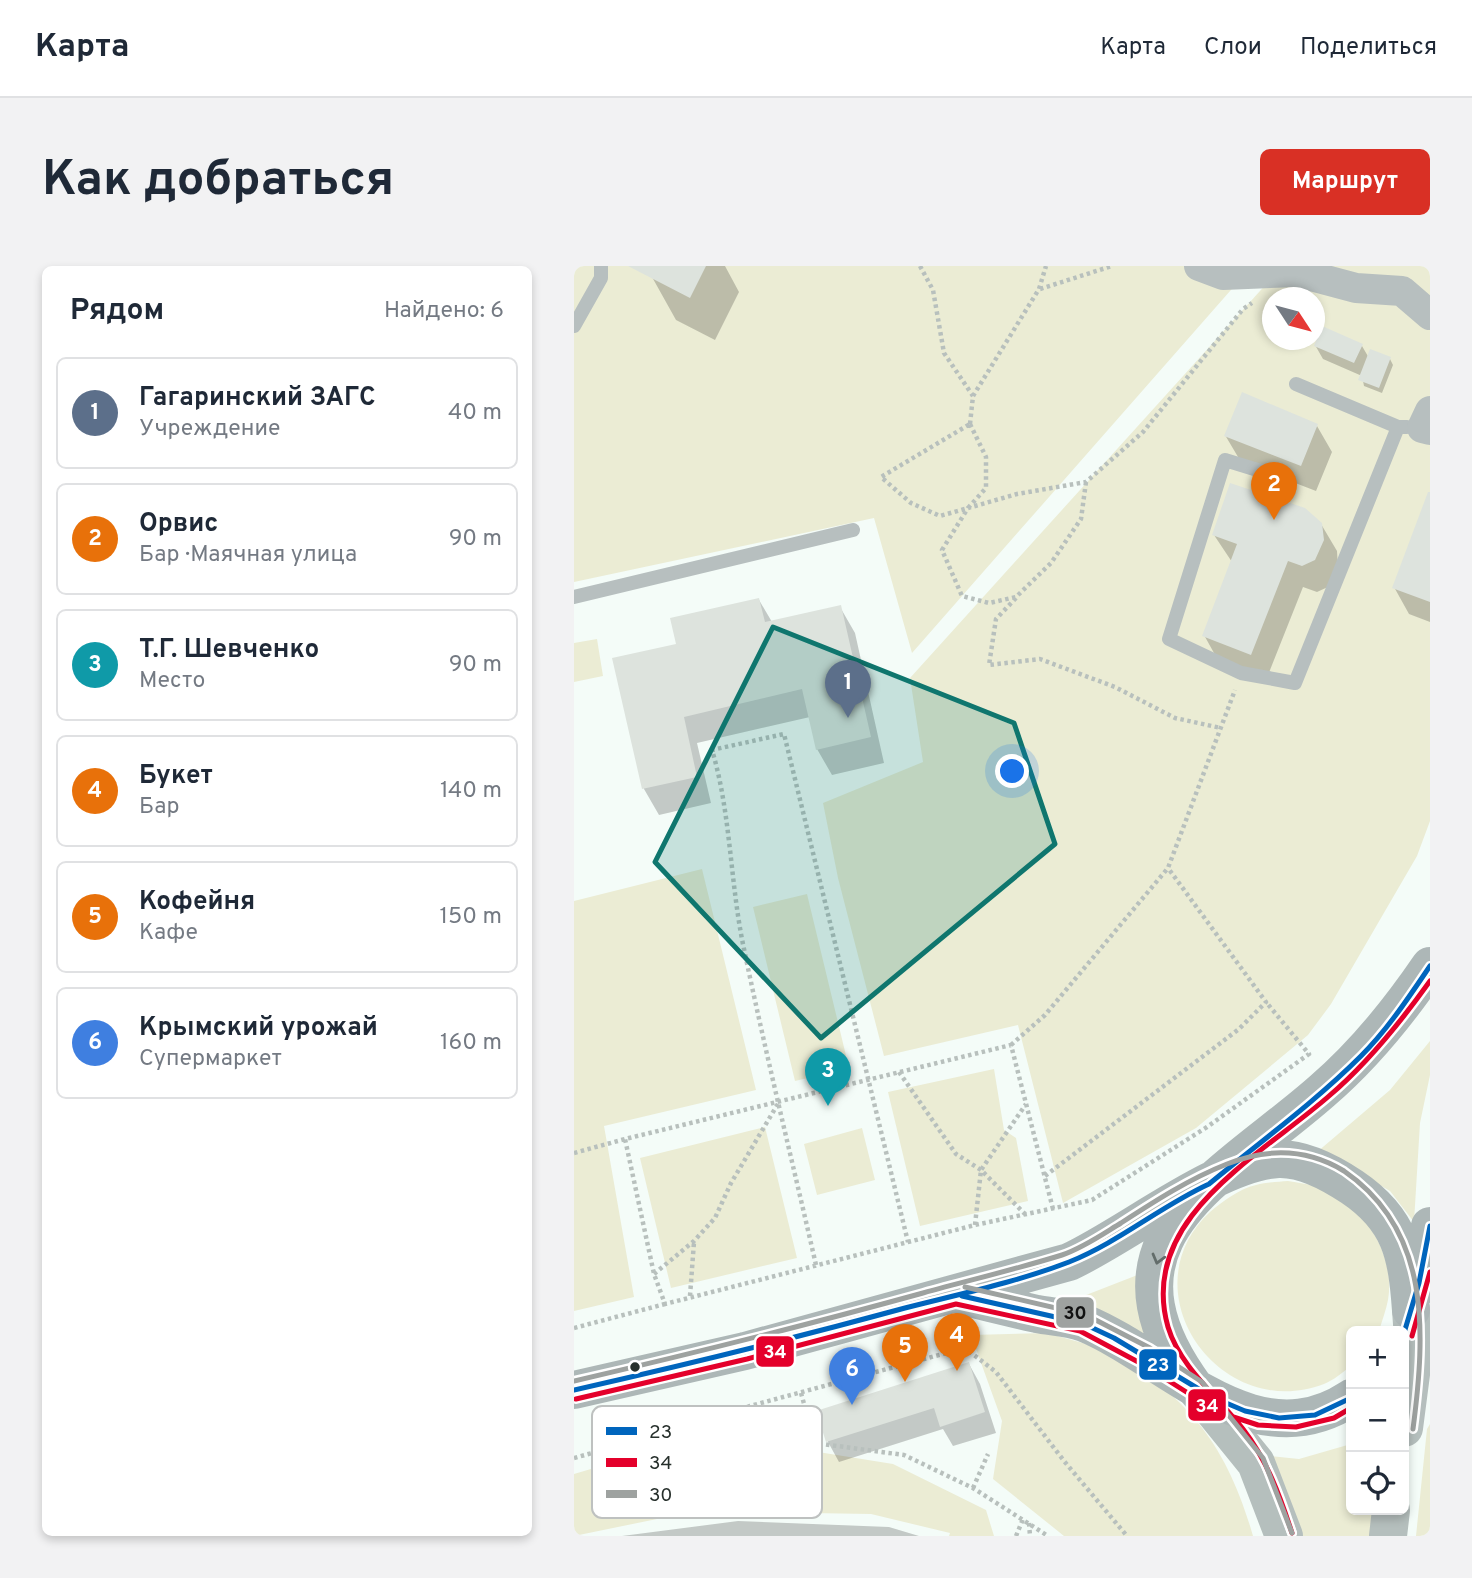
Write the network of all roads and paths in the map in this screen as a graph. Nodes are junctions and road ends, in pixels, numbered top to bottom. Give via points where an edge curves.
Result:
1 (601, 266) edge
2 (920, 266) edge
3 (1046, 266) edge
4 (1112, 266) edge
5 (1199, 266) edge
6 (1290, 269) edge
7 (1039, 289) junction
8 (1253, 302) dead end
9 (1430, 315) edge
10 (574, 326) edge
11 (1296, 384) dead end
12 (973, 396) junction
13 (970, 424) junction
14 (1420, 424) edge
15 (1264, 472) dead end
16 (1086, 482) junction
17 (968, 508) junction
18 (853, 530) dead end
19 (574, 597) edge
20 (1016, 597) junction
21 (1241, 673) junction
22 (1221, 728) junction
23 (1168, 868) junction
24 (1430, 966) edge
25 (1266, 1002) junction
26 (1011, 1045) junction
27 (899, 1072) junction
28 (869, 1079) junction
29 (779, 1102) junction
30 (1027, 1104) junction
31 (625, 1139) junction
32 (574, 1153) edge
33 (981, 1170) junction
34 (1045, 1176) junction
35 (1209, 1184) junction
36 (1053, 1209) junction
37 (1026, 1215) junction
38 (975, 1225) junction
39 (1430, 1226) edge
40 (694, 1241) junction
41 (908, 1242) junction
42 (816, 1265) junction
43 (654, 1275) junction
44 (956, 1295) junction
45 (690, 1297) junction
46 (665, 1304) junction
47 (1407, 1321) edge
48 (574, 1328) edge
49 (1430, 1350) edge
50 (1414, 1382) edge
51 (1196, 1389) junction
52 (574, 1390) edge
53 (801, 1393) junction
54 (1346, 1401) edge
55 (1409, 1405) edge
56 (758, 1406) edge
57 (805, 1406) edge
58 (822, 1444) edge
59 (592, 1453) edge
60 (988, 1454) dead end
61 (574, 1458) edge
62 (974, 1488) junction
63 (1390, 1515) edge
64 (1023, 1519) junction
65 (1029, 1523) junction
66 (1016, 1536) edge
67 (1030, 1536) edge
68 (1048, 1536) edge
69 (1127, 1536) edge
70 (1284, 1536) edge
71 (1388, 1536) edge

1 - 10 lane via 601,278
2 - 12 path via 933,290 944,353
3 - 7 path
4 - 7 path
5 - 6 street via 1223,275
6 - 9 street via 1356,288 1402,291
7 - 12 path
8 - 16 path via 1143,432
11 - 14 lane
12 - 13 path
13 - 17 path via 986,457 986,488
13 - 17 path via 881,477 912,503 940,516
14 - 21 lane via 1295,683
15 - 21 lane via 1225,460 1170,639
16 - 17 path
16 - 20 path via 1081,519 1051,562
17 - 20 path via 942,550 962,596 989,603
18 - 19 lane
20 - 22 path via 996,619 989,665 1040,659 1115,687 1175,718
21 - 22 path
22 - 23 path
23 - 25 path
23 - 26 path via 1045,1015
24 - 35 main road via 1362,1055
25 - 34 path via 1239,1029
25 - 36 path via 1310,1054 1092,1200
26 - 27 path
26 - 30 path
27 - 28 path
27 - 33 path via 956,1154
28 - 29 path
28 - 29 path via 784,734 712,750 722,783 744,949
28 - 41 path
29 - 31 path
29 - 40 path via 715,1218
29 - 42 path
30 - 33 path
30 - 34 path
31 - 32 path
31 - 43 path
33 - 37 path
33 - 38 path
34 - 36 path
35 - 44 main road via 1069,1262
35 - 47 main road via 1239,1169 1280,1159 1335,1176 1363,1195 1391,1224 1404,1251
35 -> 51 main road via 1171,1229 1156,1262 1154,1280 1160,1330
36 - 37 path
37 - 38 path
38 - 41 path
39 - 47 main road
40 - 43 path
40 - 45 path
41 - 42 path
42 - 45 path
43 - 46 path
44 - 51 main road via 1083,1323
44 - 52 main road
45 - 46 path
46 - 48 path
47 - 49 main road
47 - 50 main road via 1414,1351
50 - 55 main road
51 - 54 main road via 1222,1404 1275,1418 1313,1414
51 - 70 main road via 1256,1463
53 - 56 path
53 - 57 path
53 - 69 path via 965,1348 996,1372
58 - 62 path via 904,1455
59 - 61 path
60 - 62 path
62 - 64 path
63 - 71 main road
64 - 65 path
64 - 66 path
65 - 67 path
65 - 68 path

